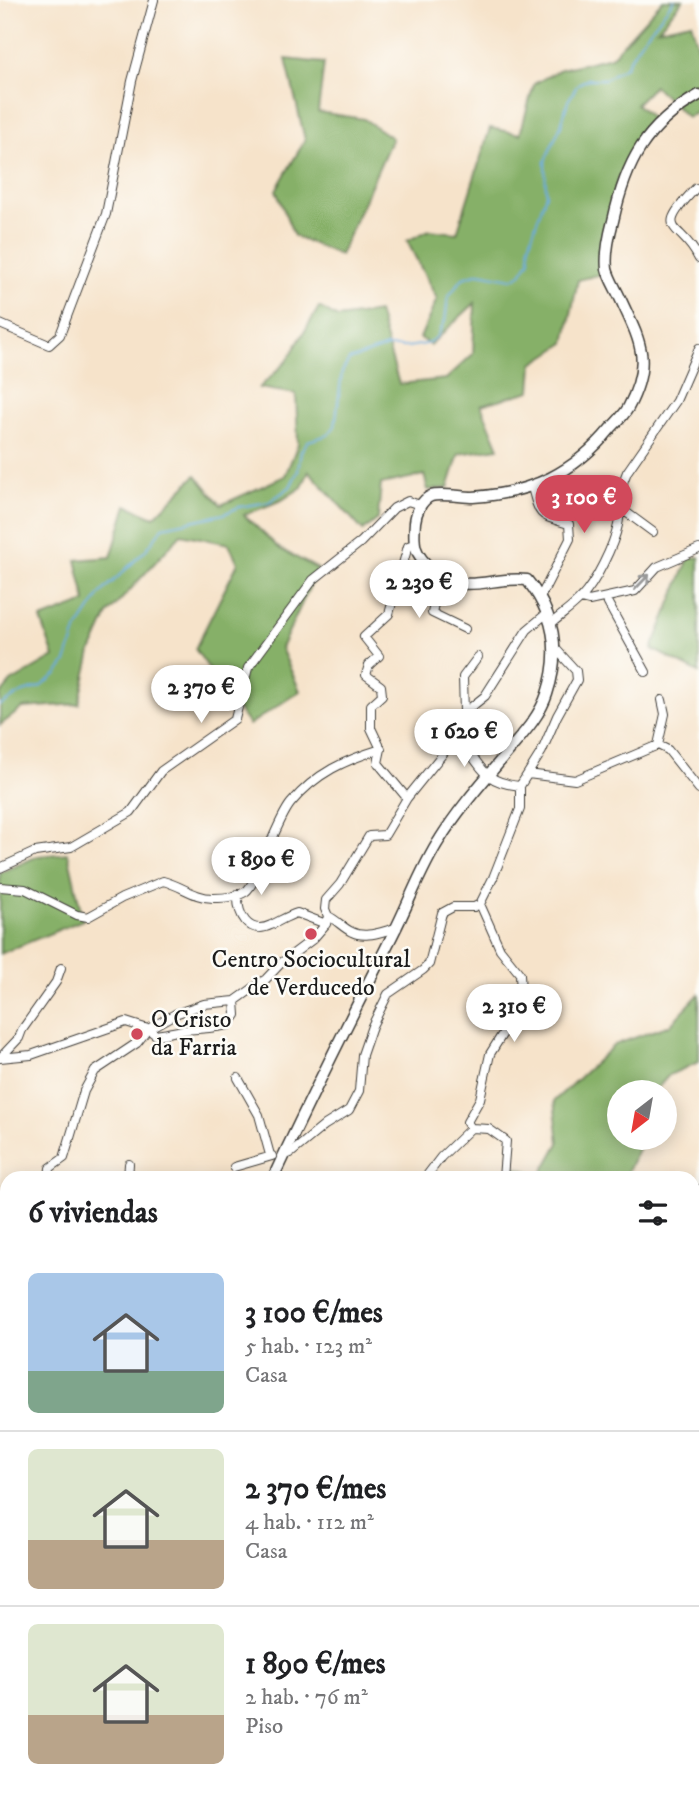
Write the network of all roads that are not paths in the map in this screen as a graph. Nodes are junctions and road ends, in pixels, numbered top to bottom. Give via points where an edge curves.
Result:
1 (154, 0) edge
2 (699, 95) edge
3 (696, 188) dead end
4 (699, 260) edge
5 (0, 324) edge
6 (699, 348) edge
7 (532, 487) junction
8 (421, 505) junction
9 (619, 507) junction
10 (653, 532) dead end
11 (414, 544) junction
12 (699, 549) edge
13 (440, 577) junction
14 (541, 596) junction
15 (606, 598) junction
16 (581, 599) junction
17 (549, 618) junction
18 (466, 629) dead end
19 (556, 649) junction
20 (478, 657) dead end
21 (646, 672) dead end
22 (662, 700) dead end
23 (464, 713) junction
24 (449, 746) junction
25 (658, 746) junction
26 (381, 749) junction
27 (528, 774) junction
28 (487, 776) junction
29 (520, 786) junction
30 (699, 789) edge
31 (407, 798) junction
32 (0, 869) edge
33 (0, 887) edge
34 (238, 894) junction
35 (480, 904) junction
36 (327, 920) junction
37 (397, 928) junction
38 (61, 968) dead end
39 (235, 1001) junction
40 (148, 1028) junction
41 (1, 1057) edge
42 (238, 1077) dead end
43 (471, 1128) junction
44 (270, 1155) junction
45 (282, 1158) junction
46 (129, 1164) dead end
47 (234, 1167) dead end
48 (50, 1171) edge
49 (128, 1171) edge
50 (276, 1171) edge
51 (430, 1171) edge
52 (504, 1171) edge

1 - 5 street via 132,81 106,214 60,335 49,345
2 - 7 street via 653,128 629,163 617,202 607,270 640,341 642,371 627,409 597,445 566,471
3 - 4 street via 676,209 672,221 674,231 694,248
6 - 9 street via 677,401 627,472
7 - 8 street via 474,497 431,496
7 - 14 street via 543,516 569,524 570,539
8 - 11 street
8 - 32 street via 408,501 394,508 313,580 248,668 234,719 162,771 131,812 71,847 35,852
9 - 10 street
9 - 16 street via 619,525 609,550
11 - 13 street via 421,560
11 - 26 street via 408,546 389,614 363,637 379,656 366,674 381,686 382,695 371,705 370,728
15 -> 12 street via 635,591 657,567
13 - 14 street via 470,585 527,580
13 - 18 street via 432,613
14 - 17 street
15 - 16 street
15 - 21 street
16 - 17 street
17 - 19 street
17 - 23 street via 527,630 485,696
19 - 27 street via 576,671 577,680
19 - 28 street via 547,696 529,727
20 - 23 street via 463,677
22 - 25 street via 665,714
23 - 24 street
24 - 28 street via 465,745
24 - 31 street
25 - 27 street via 575,780
25 - 30 street via 668,750
26 - 31 street via 378,763
26 - 34 street via 339,764 303,789 275,829 254,883
27 - 29 street
28 - 29 street via 503,785
28 - 37 street via 438,840
29 - 35 street via 520,809
31 - 36 street via 385,835 369,836 326,900
33 - 34 street via 25,889 88,917 163,881 211,898
34 - 36 street via 240,917 259,928 297,912
35 - 43 street via 500,949 520,974 521,993 513,1017 490,1054 480,1099 467,1122
35 - 45 street via 442,913 429,964 388,994 372,1026 362,1055 359,1091 349,1110
36 - 37 street via 363,936
36 - 39 street via 313,939
37 - 45 street
38 - 41 street via 19,1038
39 - 40 street via 194,1007
39 - 40 street via 236,1015 229,1025 156,1035
40 - 41 street via 126,1022 31,1055
40 - 48 street via 121,1056 95,1071 84,1091 64,1158
42 - 44 street via 259,1115
43 - 51 street
43 - 52 street via 489,1129 506,1141
44 - 45 street
44 - 47 street
45 - 50 street
46 - 49 street

